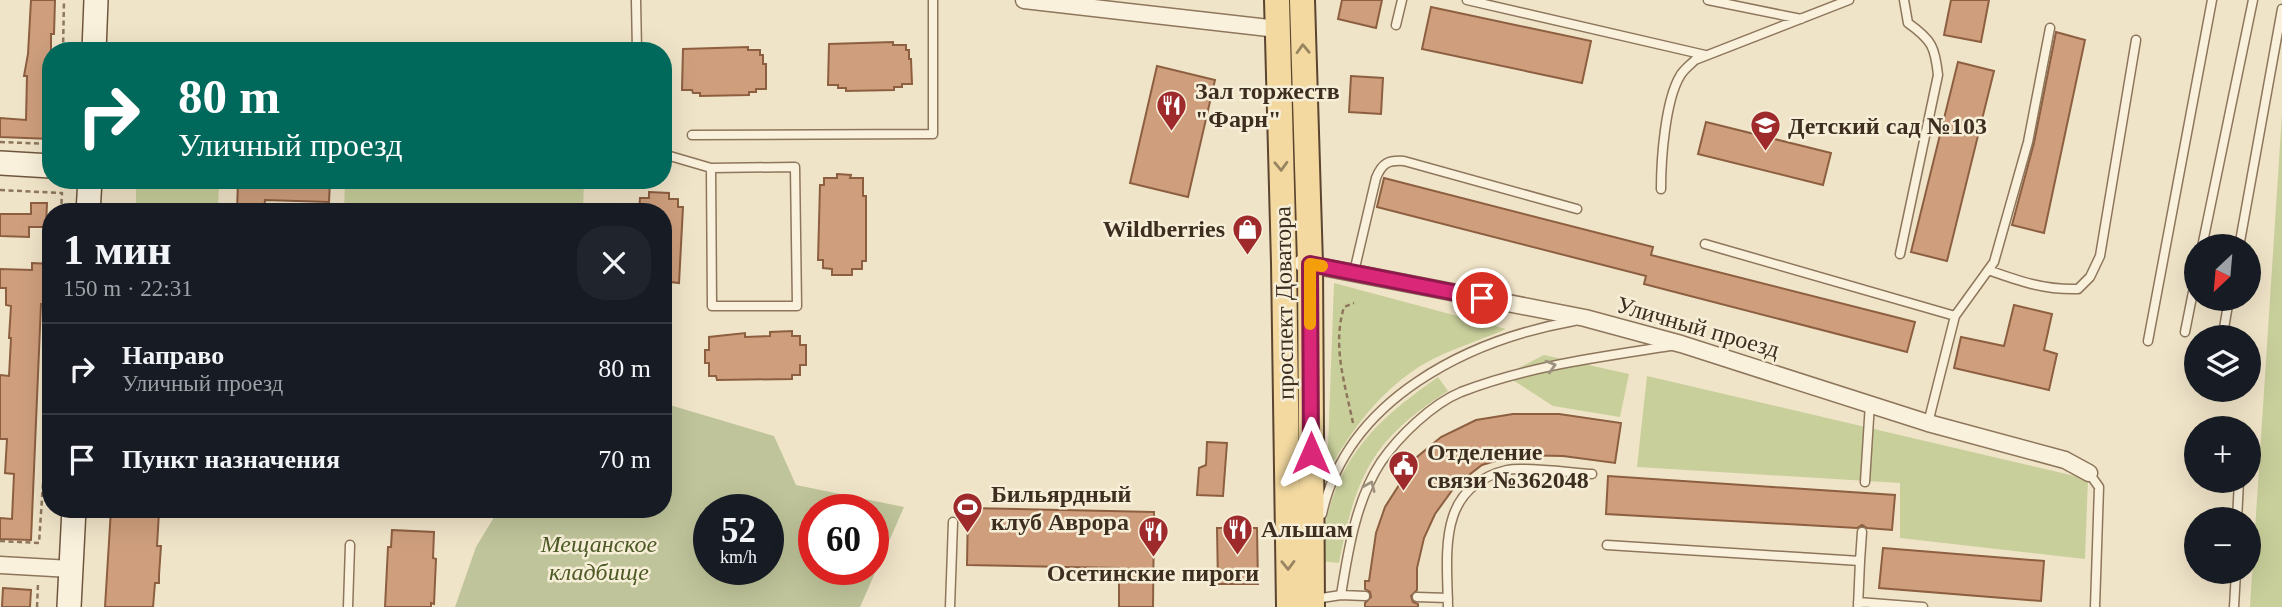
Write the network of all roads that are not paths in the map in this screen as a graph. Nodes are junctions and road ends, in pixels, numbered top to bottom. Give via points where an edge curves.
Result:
1 (96, 0) edge
2 (636, 0) edge
3 (933, 0) edge
4 (1024, 0) edge
5 (1277, 0) edge
6 (1302, 0) edge
7 (1402, 0) edge
8 (1467, 0) edge
9 (1708, 0) edge
10 (1849, 0) edge
11 (1904, 0) edge
12 (2212, 0) edge
13 (2253, 0) edge
14 (2282, 9) edge
15 (1801, 19) junction
16 (1396, 25) dead end
17 (2050, 28) dead end
18 (1277, 29) junction
19 (2136, 40) dead end
20 (94, 42) edge
21 (637, 42) edge
22 (1705, 55) junction
23 (692, 135) dead end
24 (672, 157) edge
25 (0, 163) edge
26 (42, 165) edge
27 (711, 168) junction
28 (1661, 189) dead end
29 (1577, 209) dead end
30 (2205, 234) edge
31 (2241, 234) edge
32 (1705, 244) dead end
33 (1900, 254) dead end
34 (1284, 263) junction
35 (1310, 264) junction
36 (1988, 270) junction
37 (1354, 272) junction
38 (1955, 316) junction
39 (1585, 318) junction
40 (2148, 341) dead end
41 (1681, 344) junction
42 (1870, 403) junction
43 (1928, 423) junction
44 (1592, 474) dead end
45 (2089, 474) joint
46 (1865, 482) dead end
47 (74, 518) edge
48 (953, 522) dead end
49 (1862, 532) dead end
50 (350, 545) dead end
51 (1607, 545) dead end
52 (1311, 561) junction
53 (1860, 561) junction
54 (0, 565) edge
55 (71, 569) junction
56 (2235, 584) edge
57 (1340, 594) junction
58 (1365, 597) dead end
59 (1417, 597) dead end
60 (1448, 603) edge
61 (1304, 604) edge
62 (1858, 605) edge
63 (69, 607) edge
64 (348, 607) edge
65 (950, 607) edge
66 (1923, 607) edge
67 (2095, 607) edge
68 (2234, 607) edge

1 - 20 street
2 - 21 lane
3 - 23 lane via 933,134
4 - 18 street
5 - 18 main road, проспект Доватора
35 -> 6 main road, проспект Доватора
7 - 16 lane
8 - 22 lane
9 - 15 lane
10 - 15 lane
11 - 33 lane via 1908,23 1935,49 1938,75
12 - 40 lane
13 - 30 lane
14 - 31 lane
15 - 22 lane
17 - 36 lane via 2028,142
18 -> 34 main road, проспект Доватора
19 - 36 lane via 2100,256 2090,277 2078,289 2055,290
22 - 28 lane via 1680,76 1672,100 1662,149
24 - 27 lane
25 - 26 street
27 - 27 lane via 795,167 797,306 712,306
29 - 37 lane via 1389,160 1376,178
32 - 38 lane
34 - 35 street, Уличный проезд
34 -> 61 main road, проспект Доватора
35 - 37 street, Уличный проезд
35 - 52 main road, проспект Доватора
36 - 38 lane
37 - 39 street, Уличный проезд
38 - 43 lane
39 - 41 street, Уличный проезд
39 - 52 lane via 1498,340 1412,385 1369,424 1339,463 1325,498
41 - 42 street, Уличный проезд
57 -> 41 lane via 1359,510 1380,463 1427,414 1459,393 1561,363
42 - 43 street, Уличный проезд
42 - 46 lane
43 - 45 street, Уличный проезд via 2065,460
44 - 60 lane via 1508,469 1467,492 1448,526
45 - 67 lane via 2099,487
47 - 55 street
48 - 65 lane
49 - 53 lane
50 - 64 lane
51 - 53 lane
52 - 61 main road, проспект Доватора
53 - 62 lane
54 - 55 street
55 - 63 street
56 - 68 lane
57 - 58 lane
57 - 61 lane
59 - 60 lane
62 - 66 lane

